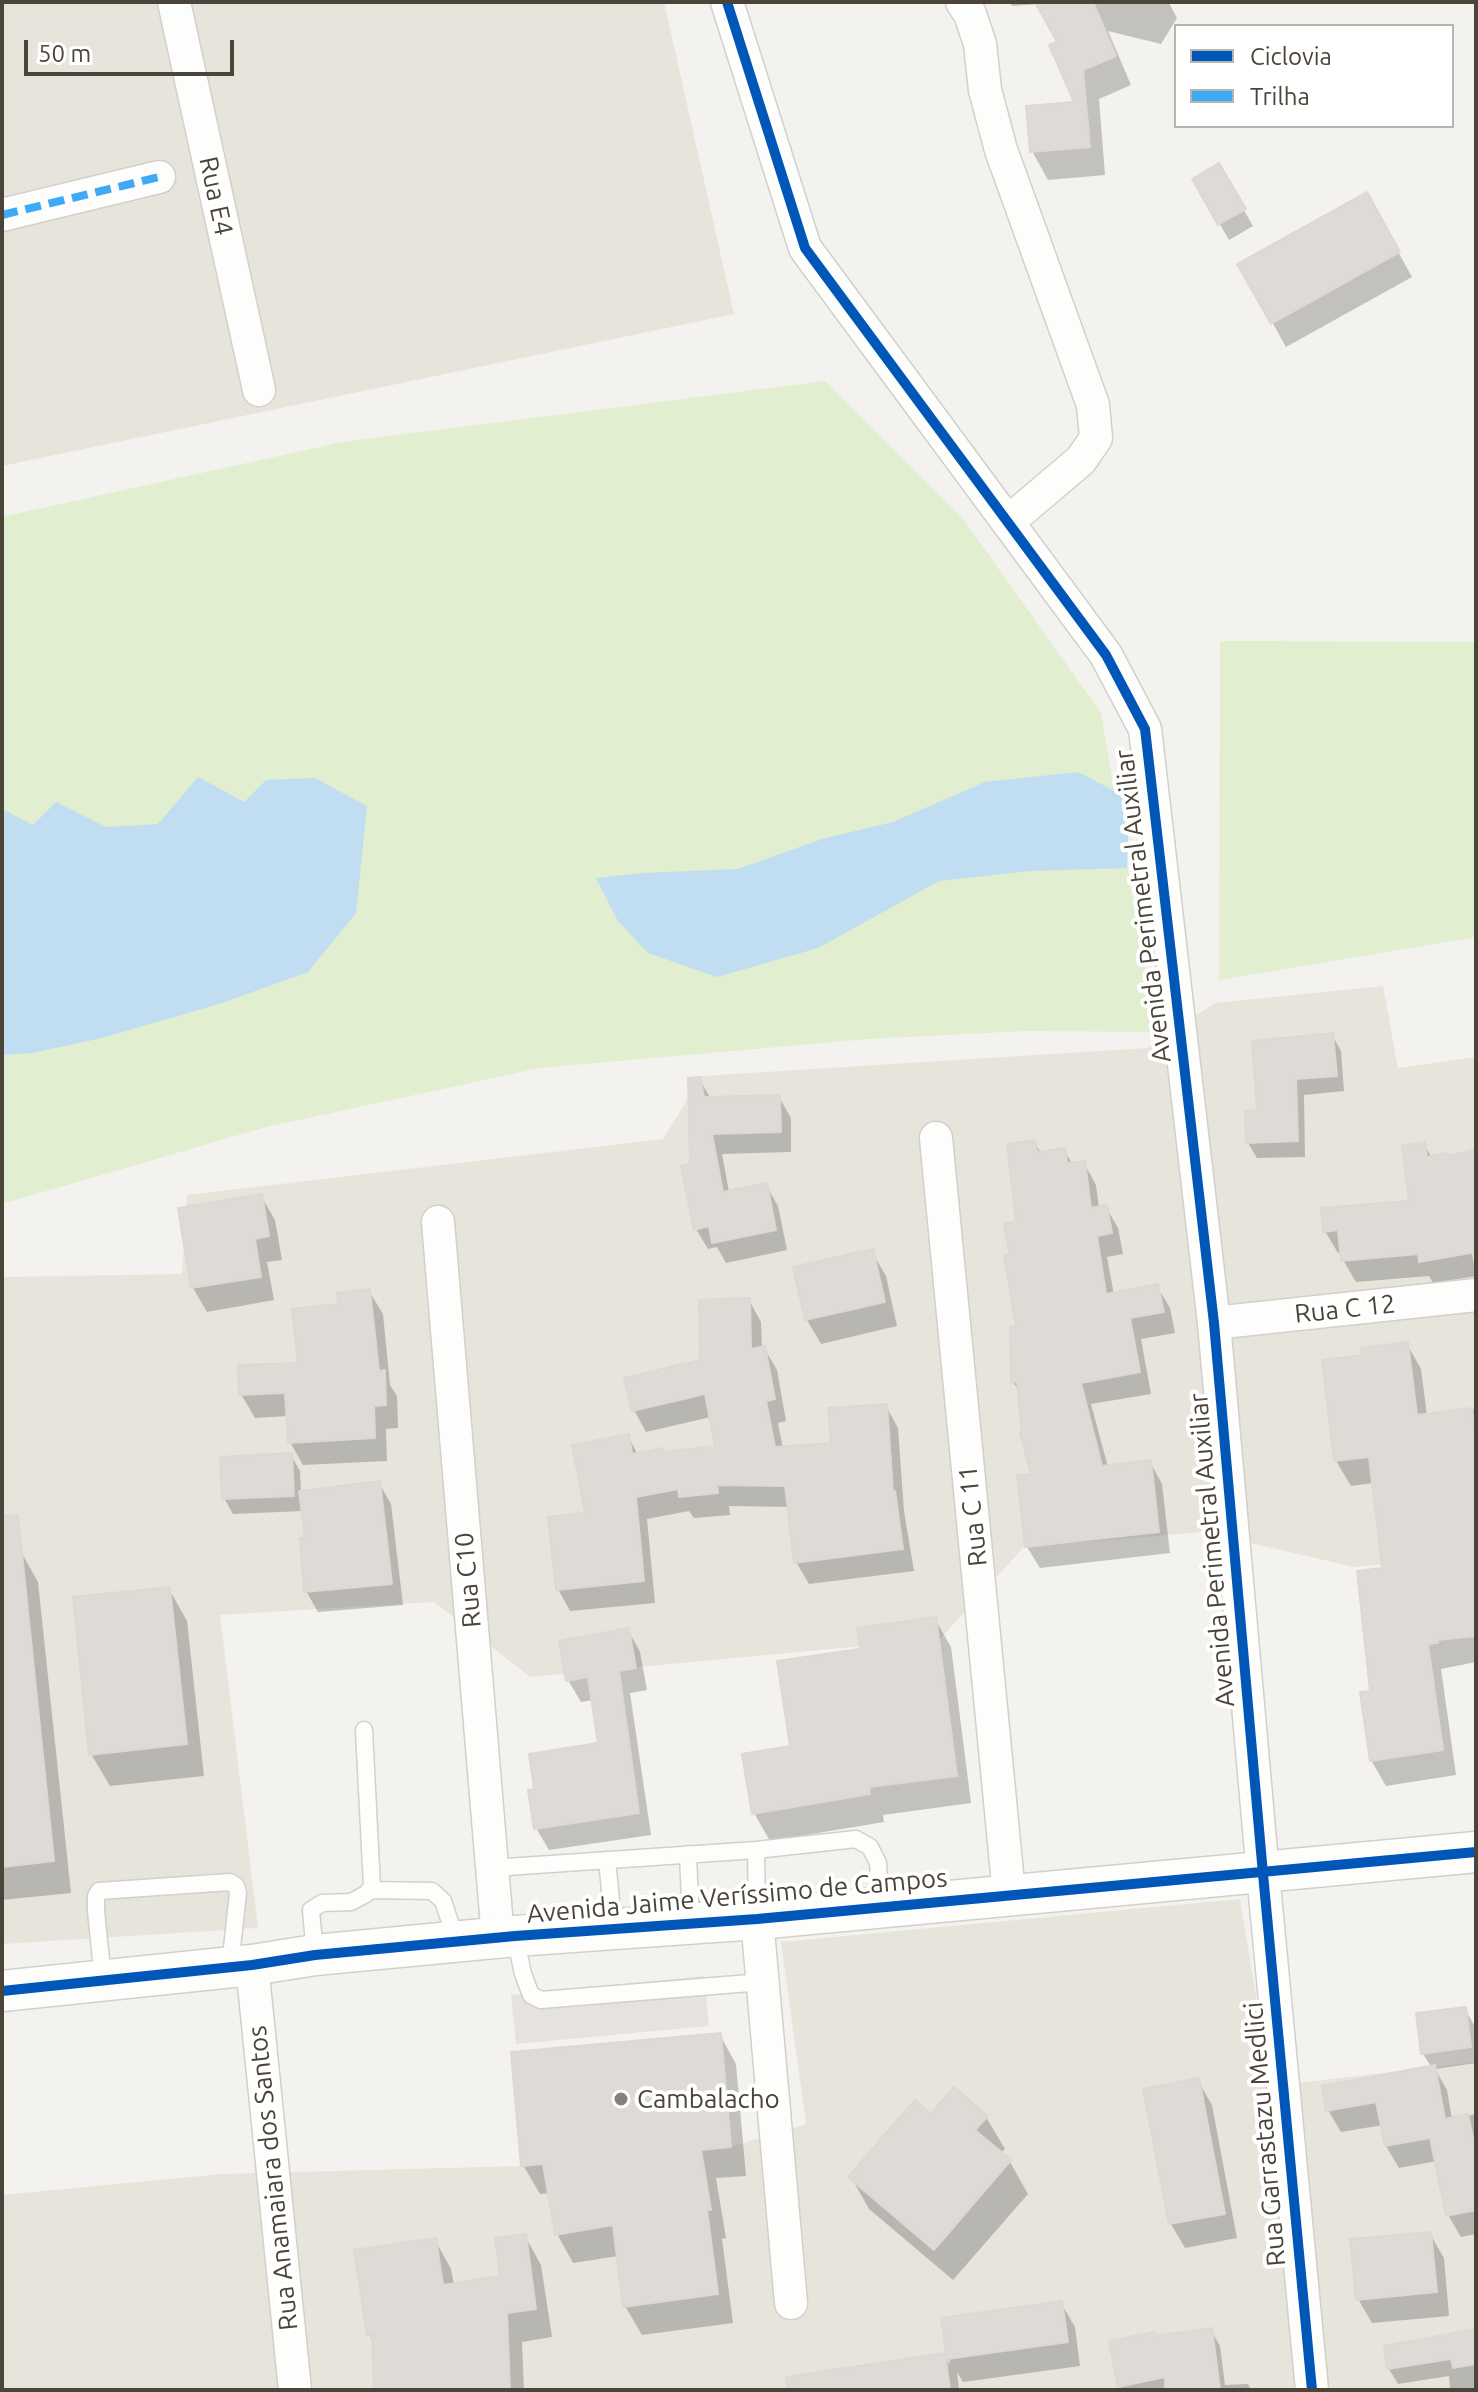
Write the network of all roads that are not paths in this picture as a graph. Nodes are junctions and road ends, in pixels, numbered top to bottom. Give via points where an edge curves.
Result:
1 (174, 2) edge
2 (727, 2) edge
3 (962, 2) edge
4 (159, 177) dead end
5 (2, 215) edge
6 (259, 390) dead end
7 (1008, 522) junction
8 (936, 1138) dead end
9 (438, 1222) dead end
10 (1476, 1295) edge
11 (1214, 1323) junction
12 (364, 1730) dead end
13 (756, 1850) junction
14 (1476, 1852) edge
15 (688, 1854) junction
16 (607, 1860) junction
17 (492, 1868) junction
18 (1263, 1874) junction
19 (369, 1890) junction
20 (1009, 1894) junction
21 (881, 1907) junction
22 (757, 1919) junction
23 (691, 1924) junction
24 (614, 1930) junction
25 (507, 1937) junction
26 (457, 1942) junction
27 (315, 1955) junction
28 (241, 1966) junction
29 (103, 1981) junction
30 (762, 1982) junction
31 (2, 1991) edge
32 (791, 2303) dead end
33 (295, 2390) edge
34 (1312, 2390) edge

1 - 6 street, Rua E4
2 - 7 street, Avenida Perimetral Auxiliar via 805,248
3 - 7 street via 980,44 985,90 1001,150 1093,405 1096,438 1081,460
4 - 5 street
7 - 11 street, Avenida Perimetral Auxiliar via 1106,655 1145,729
8 - 20 street, Rua C 11
9 - 17 street, Rua C10
10 - 11 street, Rua C 12
11 - 18 street, Avenida Perimetral Auxiliar
12 - 19 lane via 373,1871
13 - 15 lane
13 - 21 lane via 856,1839 870,1847 878,1863
13 - 22 lane
14 - 18 street, Avenida Jaime Veríssimo de Campos
15 - 16 lane
15 - 23 lane
16 - 17 lane
16 - 24 lane
17 - 25 street, Rua C10
18 - 20 street, Avenida Jaime Veríssimo de Campos
18 - 34 street, Rua Garrastazu Medlici
19 - 26 lane via 432,1891 443,1901
19 - 27 lane via 351,1902 322,1903 311,1910
20 - 21 street, Avenida Jaime Veríssimo de Campos
21 - 22 street, Avenida Jaime Veríssimo de Campos
22 - 23 street, Avenida Jaime Veríssimo de Campos
22 - 30 street
23 - 24 street, Avenida Jaime Veríssimo de Campos
24 - 25 street, Avenida Jaime Veríssimo de Campos
25 - 26 street, Avenida Jaime Veríssimo de Campos
25 - 30 lane via 531,1995 541,2000
26 - 27 street, Avenida Jaime Veríssimo de Campos
27 - 28 street, Avenida Jaime Veríssimo de Campos
28 - 29 street, Avenida Jaime Veríssimo de Campos
28 - 29 lane via 238,1893 230,1882 99,1891
28 - 33 street, Rua Anamaiara dos Santos
29 - 31 street, Avenida Jaime Veríssimo de Campos
30 - 32 street

